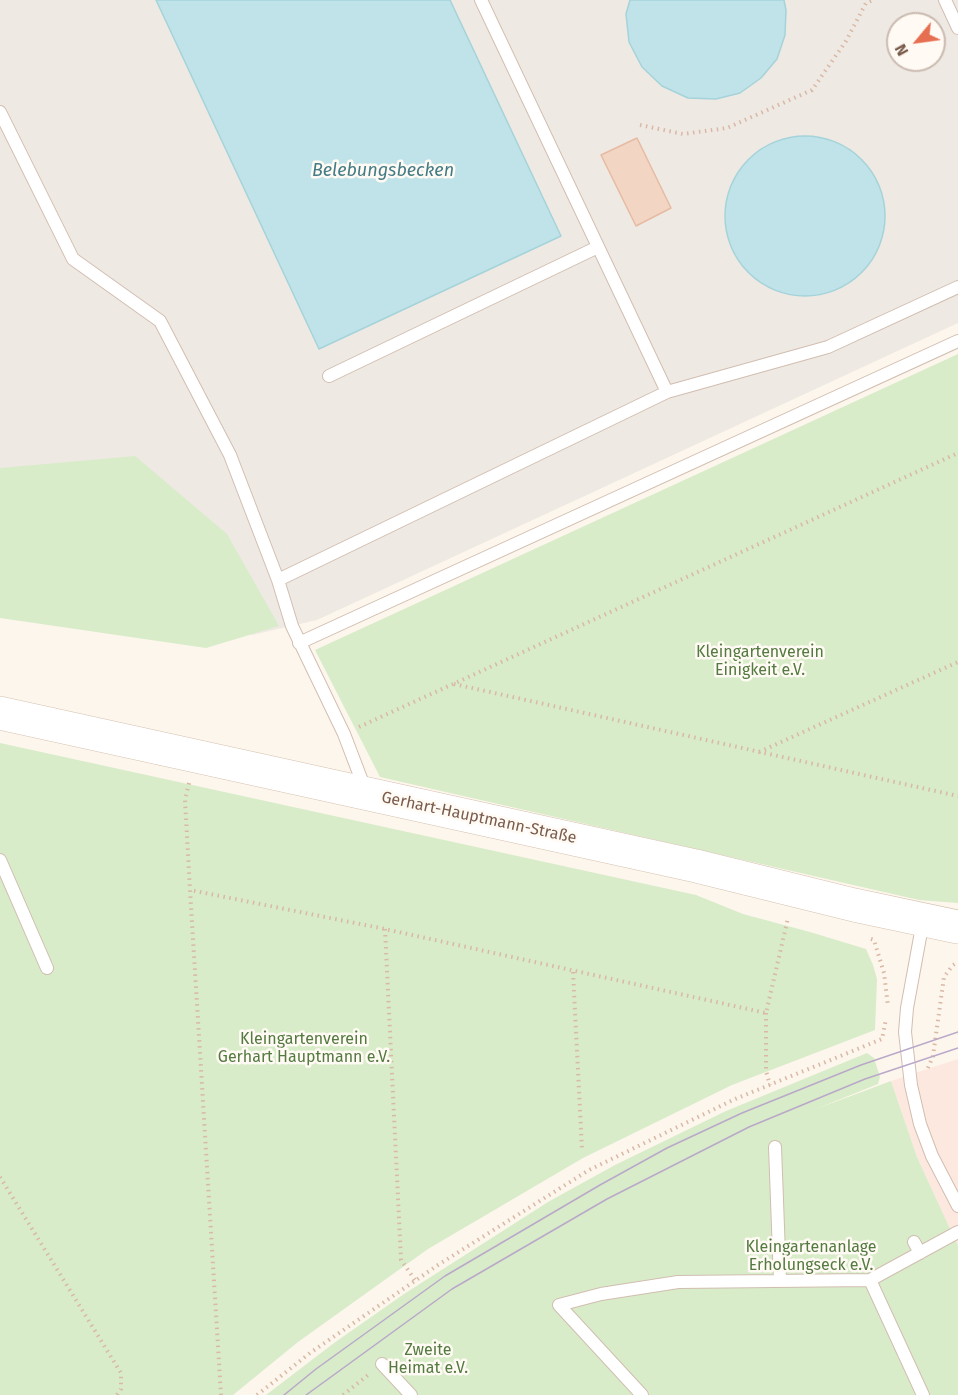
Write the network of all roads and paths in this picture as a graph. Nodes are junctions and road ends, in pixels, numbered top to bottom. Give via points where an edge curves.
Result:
1 (481, 0) edge
2 (873, 0) edge
3 (945, 0) edge
4 (958, 27) edge
5 (0, 112) edge
6 (640, 124) dead end
7 (598, 247) junction
8 (958, 287) edge
9 (958, 341) edge
10 (328, 376) dead end
11 (667, 392) junction
12 (958, 453) edge
13 (278, 580) junction
14 (299, 643) junction
15 (958, 662) edge
16 (453, 684) junction
17 (0, 713) edge
18 (344, 734) junction
19 (758, 753) junction
20 (190, 776) dead end
21 (366, 793) junction
22 (958, 796) edge
23 (0, 860) edge
24 (190, 890) junction
25 (923, 921) junction
26 (958, 927) edge
27 (385, 929) junction
28 (784, 935) dead end
29 (874, 940) dead end
30 (958, 962) edge
31 (47, 968) dead end
32 (573, 972) junction
33 (765, 1013) junction
34 (929, 1078) dead end
35 (770, 1085) junction
36 (775, 1147) dead end
37 (582, 1149) dead end
38 (0, 1177) edge
39 (958, 1206) edge
40 (958, 1232) edge
41 (415, 1280) junction
42 (870, 1280) junction
43 (780, 1281) junction
44 (382, 1364) joint
45 (117, 1395) edge
46 (221, 1395) edge
47 (257, 1395) edge
48 (343, 1395) edge
49 (411, 1395) edge
50 (642, 1395) edge
51 (923, 1395) edge

1 - 7 lane
2 - 6 path via 866,3 846,41 812,90 727,128 683,134
3 - 4 lane
5 - 13 lane via 73,259 160,321 230,455
7 - 10 lane
7 - 11 lane
8 - 11 lane via 828,346
9 - 14 lane
11 - 13 lane
12 - 16 path
13 - 14 lane
14 - 18 lane
15 - 19 path
16 - 18 path
16 - 19 path
17 - 21 street, Gerhart-Hauptmann-Straße
18 - 21 lane
19 - 22 path
20 - 24 path via 185,800
21 - 25 street, Gerhart-Hauptmann-Straße
23 - 31 lane
24 - 27 path
24 - 46 path
25 - 26 street, Gerhart-Hauptmann-Straße
25 - 39 lane via 905,1032 911,1084 932,1156
27 - 32 path
27 - 41 path via 401,1260
28 - 33 path
29 - 35 path via 888,994 882,1039
30 - 34 path via 944,977
32 - 33 path
32 - 37 path
33 - 35 path via 766,1071
35 - 41 path via 589,1170
36 - 43 lane
38 - 45 path via 121,1373
40 - 42 lane via 917,1247
41 - 47 path
42 - 43 lane
42 - 51 lane
43 - 50 lane via 678,1282 559,1305
44 - 48 path
44 - 49 lane

